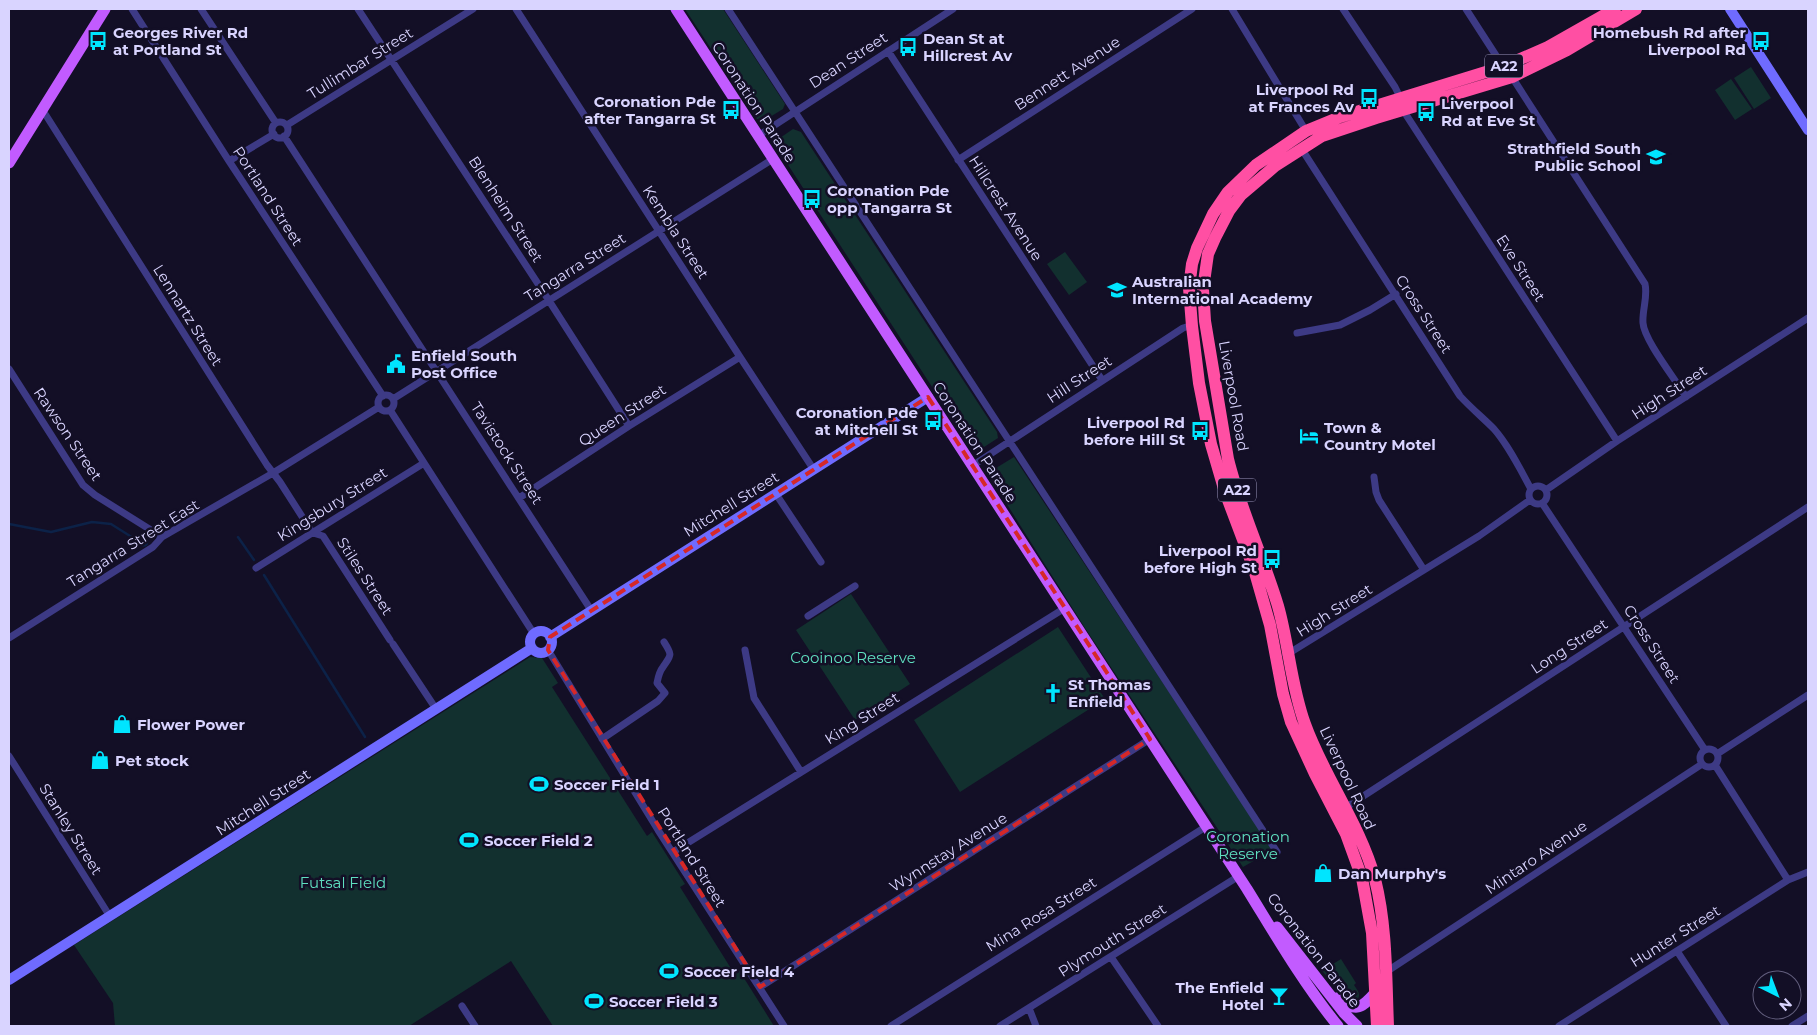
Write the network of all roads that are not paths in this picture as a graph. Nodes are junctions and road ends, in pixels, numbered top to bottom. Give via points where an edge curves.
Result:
1 (105, 9) edge
2 (132, 9) edge
3 (201, 9) edge
4 (358, 9) edge
5 (473, 9) edge
6 (516, 9) edge
7 (676, 9) edge
8 (728, 9) edge
9 (953, 9) edge
10 (1192, 9) edge
11 (1232, 9) edge
12 (1343, 9) edge
13 (1466, 9) edge
14 (1615, 9) edge
15 (1636, 9) edge
16 (1730, 9) edge
17 (1600, 13) edge
18 (888, 51) junction
19 (392, 60) junction
20 (1502, 67) junction
21 (1512, 77) junction
22 (1402, 104) junction
23 (42, 109) junction
24 (795, 111) junction
25 (276, 123) junction
26 (287, 125) junction
27 (1808, 130) edge
28 (1306, 131) junction
29 (274, 134) junction
30 (284, 136) junction
31 (758, 136) junction
32 (1301, 148) junction
33 (773, 159) junction
34 (958, 160) junction
35 (229, 161) junction
36 (9, 163) edge
37 (659, 231) junction
38 (1396, 294) junction
39 (548, 300) junction
40 (1808, 318) edge
41 (1205, 321) junction
42 (1192, 326) junction
43 (1297, 332) dead end
44 (740, 357) junction
45 (9, 369) edge
46 (437, 370) junction
47 (1102, 380) junction
48 (383, 396) junction
49 (928, 397) junction
50 (1686, 397) junction
51 (392, 399) junction
52 (379, 407) junction
53 (390, 410) junction
54 (629, 426) junction
55 (1009, 441) junction
56 (1617, 441) junction
57 (424, 463) junction
58 (972, 466) junction
59 (814, 470) junction
60 (274, 474) junction
61 (1374, 477) dead end
62 (1532, 488) junction
63 (1546, 490) junction
64 (776, 494) junction
65 (519, 498) junction
66 (1530, 500) junction
67 (1542, 503) junction
68 (1808, 507) edge
69 (314, 533) junction
70 (162, 537) junction
71 (821, 562) dead end
72 (256, 568) dead end
73 (1424, 570) junction
74 (855, 586) dead end
75 (1065, 608) junction
76 (591, 610) junction
77 (808, 616) dead end
78 (1624, 627) junction
79 (534, 634) junction
80 (550, 636) junction
81 (9, 638) edge
82 (664, 642) dead end
83 (532, 648) junction
84 (548, 650) junction
85 (745, 650) dead end
86 (1289, 654) junction
87 (1276, 660) junction
88 (1808, 695) edge
89 (436, 709) junction
90 (602, 739) junction
91 (1150, 739) junction
92 (1705, 750) junction
93 (1717, 754) junction
94 (9, 756) edge
95 (1702, 764) junction
96 (1715, 765) junction
97 (801, 772) junction
98 (1345, 808) junction
99 (1207, 826) junction
100 (673, 852) junction
101 (1277, 852) dead end
102 (1808, 872) edge
103 (1239, 876) junction
104 (1788, 880) junction
105 (1249, 891) junction
106 (109, 915) junction
107 (1677, 951) junction
108 (1111, 957) junction
109 (1386, 972) junction
110 (9, 980) edge
111 (760, 988) junction
112 (1327, 991) junction
113 (1375, 993) junction
114 (462, 1006) dead end
115 (1029, 1008) junction
116 (1808, 1016) edge
117 (475, 1026) edge
118 (784, 1026) edge
119 (891, 1026) edge
120 (1000, 1026) edge
121 (1036, 1026) edge
122 (1158, 1026) edge
123 (1338, 1026) edge
124 (1357, 1026) edge
125 (1376, 1026) edge
126 (1388, 1026) edge
127 (1559, 1026) edge
128 (1726, 1026) edge
129 (1792, 1026) edge

1 - 23 main road
2 - 35 street, Portland Street
3 - 25 street
4 - 19 street, Blenheim Street
5 - 19 street, Tullimbar Street
6 - 37 street, Kembla Street
7 - 31 main road, Coronation Parade
8 - 24 street, Coronation Parade
9 - 18 street, Dean Street
10 - 34 street, Bennett Avenue
11 - 28 street
12 - 22 street, Eve Street
13 - 20 street
14 - 17 highway, Liverpool Road / A22
15 - 21 highway, Liverpool Road / A22
16 - 27 street
17 - 20 highway, Liverpool Road / A22 via 1548,47
18 - 24 street, Dean Street
18 - 34 street, Hillcrest Avenue
19 - 26 street, Tullimbar Street
19 - 39 street, Blenheim Street
20 - 22 highway, Liverpool Road / A22
21 - 22 highway, Liverpool Road / A22
21 - 50 street via 1645,284 1643,321 1647,337
22 - 28 highway, Liverpool Road / A22 via 1340,117
22 - 32 highway, Liverpool Road / A22 via 1322,136
22 - 56 street, Eve Street
23 - 36 main road
23 - 60 street, Lennartz Street
24 - 31 street, Dean Street
24 - 55 street, Coronation Parade
25 - 26 street
25 - 29 street
26 - 30 street via 288,132
28 - 42 highway, Liverpool Road / A22 via 1256,165 1228,192 1213,214 1192,264 1189,288
29 - 30 street
29 - 35 street
30 - 46 street, Tavistock Street
31 - 33 main road, Coronation Parade
32 - 38 street, Cross Street
32 - 41 highway, Liverpool Road / A22 via 1262,175 1234,203 1223,220 1204,272
33 - 37 street, Tangarra Street
33 - 49 main road, Coronation Parade
34 - 47 street, Hillcrest Avenue
35 - 48 street, Portland Street
37 - 39 street, Tangarra Street
37 - 44 street, Kembla Street
38 - 43 street via 1340,325
38 - 62 street, Cross Street via 1460,396 1494,429
39 - 46 street, Tangarra Street
39 - 54 street, Blenheim Street
40 - 50 street, High Street
41 - 42 street, Hill Street
41 - 86 highway, Liverpool Road / A22 via 1232,476 1271,582
42 - 47 street, Hill Street
42 - 87 highway, Liverpool Road / A22 via 1211,444 1254,569
44 - 54 street, Queen Street
44 - 59 street, Kembla Street
45 - 70 street, Rawson Street via 83,485
46 - 51 street, Tangarra Street
46 - 65 street, Tavistock Street
47 - 55 street, Hill Street
48 - 51 street
48 - 52 street
49 - 58 main road, Coronation Parade
49 - 59 street, Mitchell Street
50 - 56 street, High Street
51 - 53 street via 394,405
52 - 53 street
52 - 60 street
53 - 57 street
54 - 65 street, Queen Street
55 - 58 street, Hill Street
55 - 101 street, Coronation Parade
56 - 63 street, High Street
57 - 69 street, Kingsbury Street
57 - 79 street
58 - 75 main road, Coronation Parade
59 - 64 street, Mitchell Street
60 - 69 street, Lennartz Street
60 - 70 street, Tangarra Street East
61 - 73 street via 1379,500
62 - 63 street via 1540,486
62 - 66 street
63 - 67 street via 1547,496
64 - 71 street
64 - 76 street, Mitchell Street
65 - 76 street, Tavistock Street
66 - 67 street
66 - 73 street, High Street
67 - 78 street, Cross Street
68 - 78 street, Long Street
69 - 72 street, Kingsbury Street
69 - 89 street, Stiles Street via 323,536
70 - 81 street, Tangarra Street East via 152,547
73 - 86 street, High Street
74 - 77 street
75 - 91 main road, Coronation Parade
75 - 97 street, King Street
76 - 80 street, Mitchell Street
78 - 92 street, Cross Street
78 - 98 street, Long Street
79 - 80 street via 542,632
79 - 83 street via 530,641
80 - 84 street via 552,642
82 - 90 street via 670,658 661,669 657,683 665,693
83 - 84 street via 539,653
83 - 89 street, Mitchell Street
84 - 90 street, Portland Street
85 - 97 street via 754,698
86 - 87 street, High Street
86 - 98 highway, Liverpool Road / A22 via 1304,721 1317,755
87 - 113 highway, Liverpool Road / A22 via 1285,705 1297,737 1346,834 1362,878 1372,932
88 - 93 street
89 - 106 street, Mitchell Street
90 - 100 street, Portland Street
91 - 99 main road, Coronation Parade
91 - 111 street, Wynnstay Avenue
92 - 93 street via 1713,750
92 - 95 street via 1700,758
93 - 96 street
94 - 106 street, Stanley Street
95 - 96 street
95 - 109 street, Mintaro Avenue
96 - 104 street
97 - 100 street, King Street
98 - 109 highway, Liverpool Road / A22 via 1375,880
99 - 103 main road, Coronation Parade
99 - 119 street, Mina Rosa Street
100 - 111 street, Portland Street
102 - 104 street, Hunter Street
103 - 105 main road, Coronation Parade
103 - 108 street, Plymouth Street
104 - 107 street, Hunter Street
105 - 112 main road, Coronation Parade
105 - 123 main road, Coronation Parade via 1313,996
106 - 110 street, Mitchell Street
107 - 127 street, Hunter Street
107 - 128 street
108 - 115 street, Plymouth Street
108 - 122 street
109 - 126 highway, Liverpool Road / A22
111 - 118 street, Portland Street
112 - 113 main road via 1356,1008 1364,1005
112 - 124 main road, Coronation Parade
113 - 125 highway, Liverpool Road / A22
114 - 117 street
115 - 120 street, Plymouth Street
115 - 121 street
116 - 129 street

